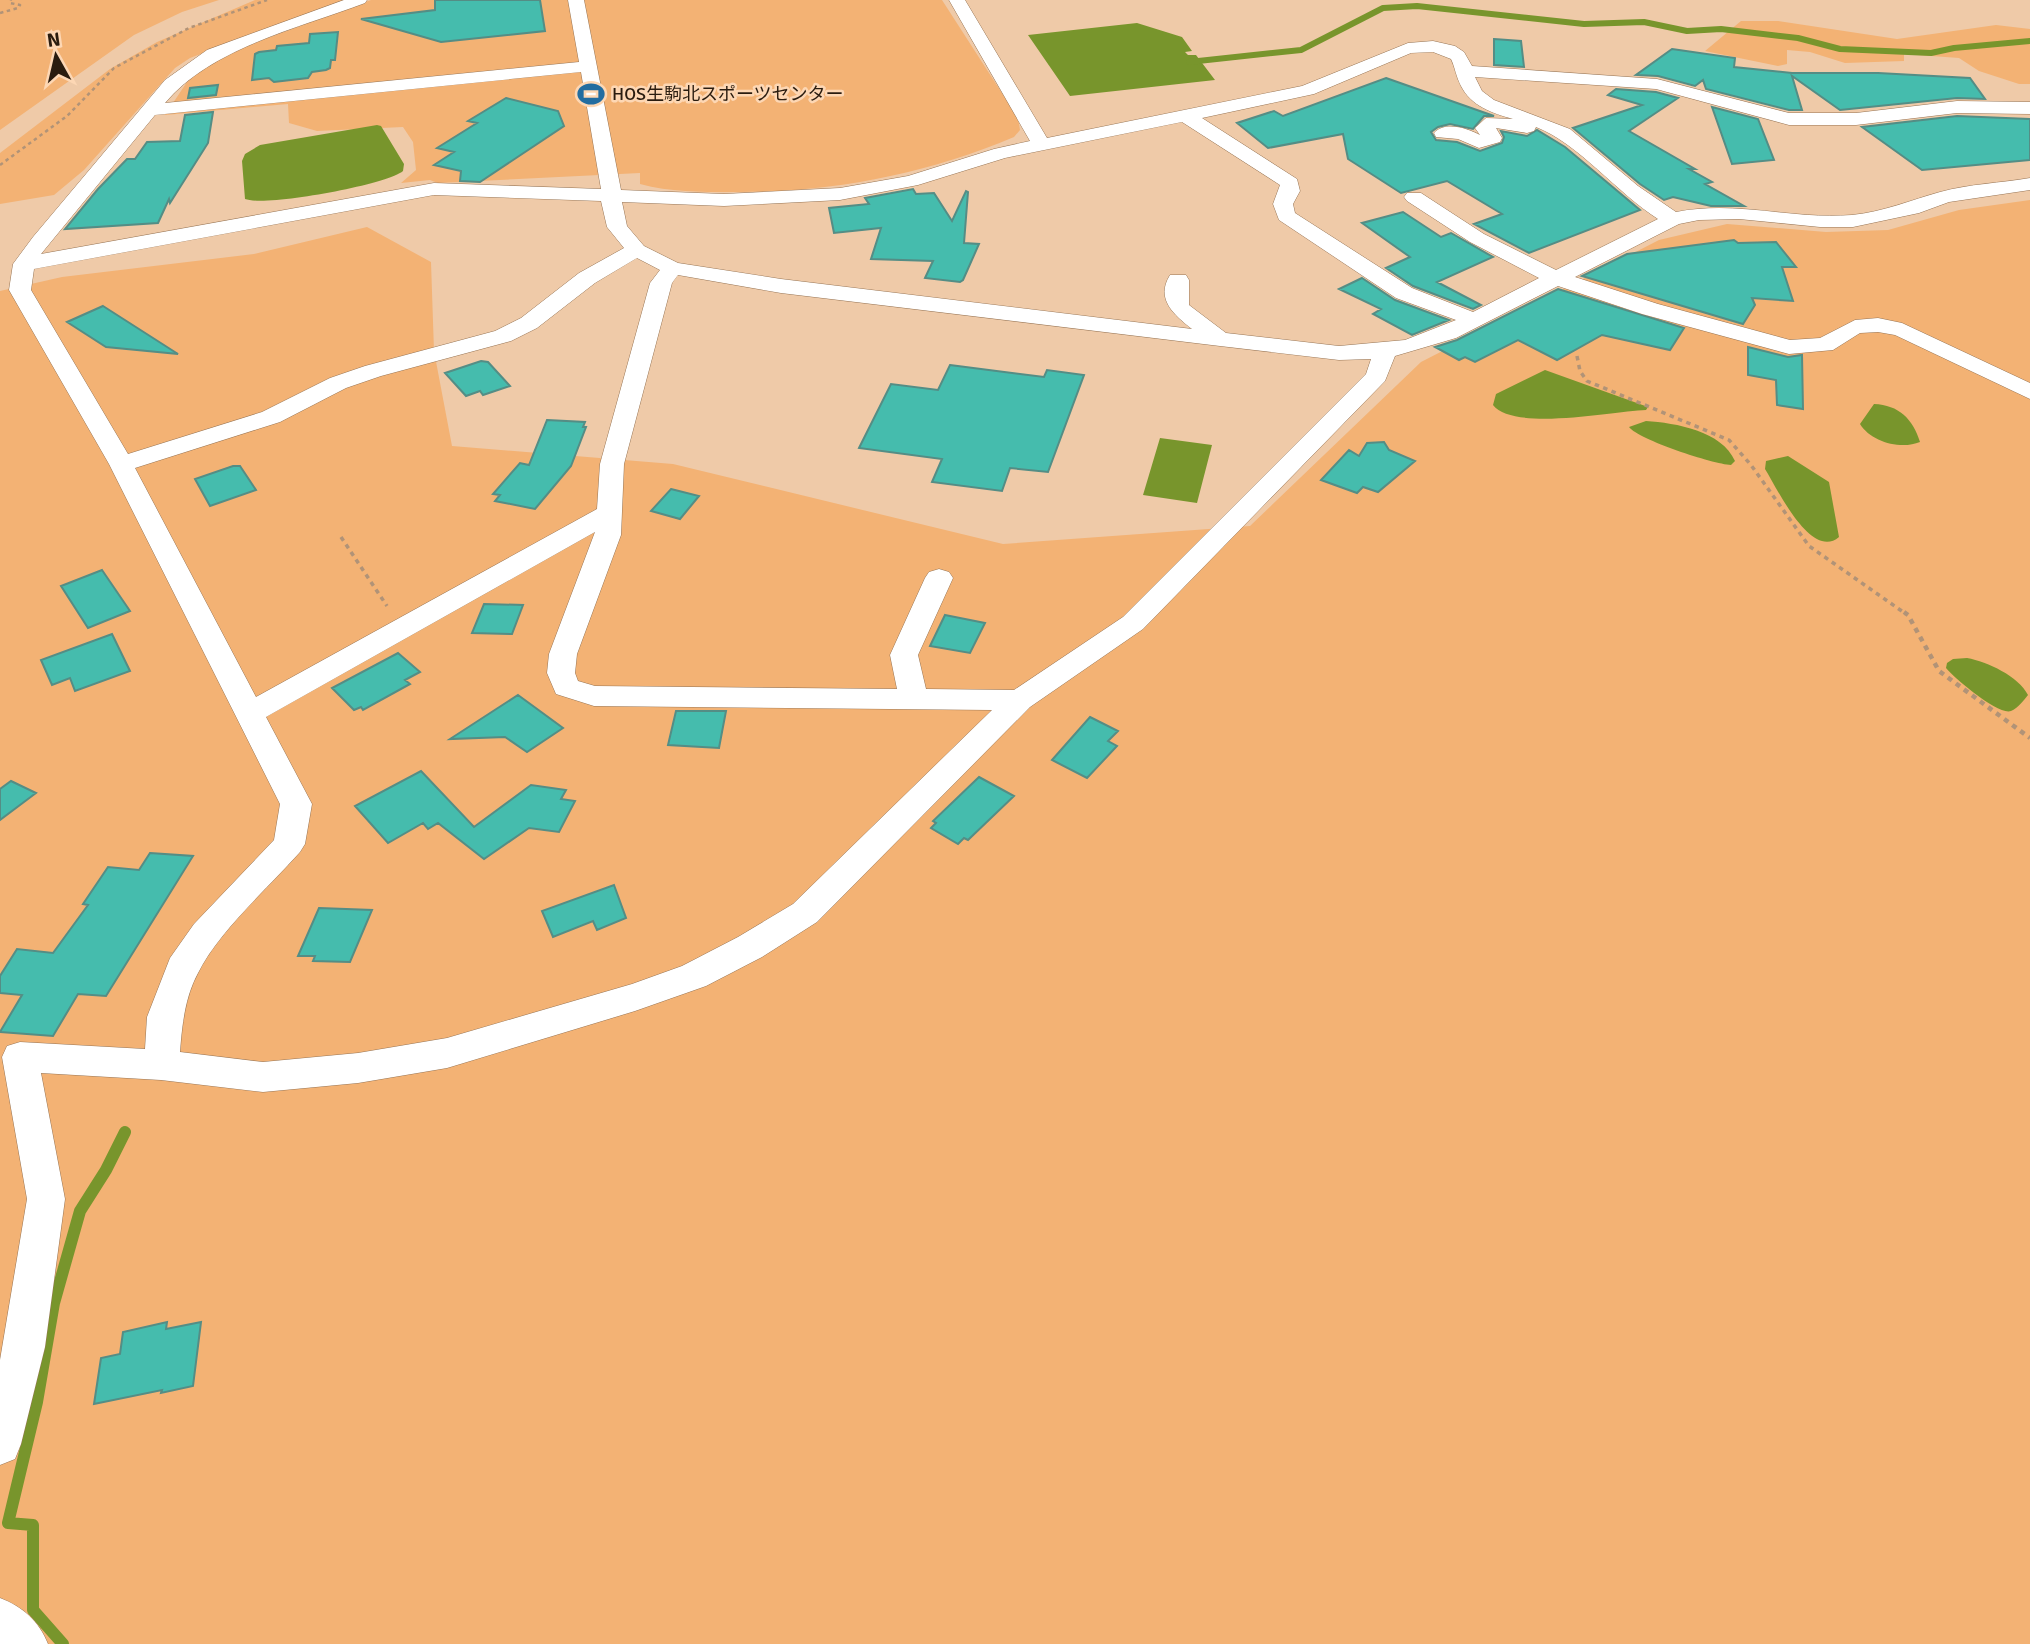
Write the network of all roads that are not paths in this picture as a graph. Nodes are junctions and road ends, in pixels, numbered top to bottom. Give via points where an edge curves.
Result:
1 (359, 0) edge
2 (576, 0) edge
3 (957, 0) edge
4 (984, 5) dead end
5 (968, 16) junction
6 (589, 65) junction
7 (1466, 71) junction
8 (2030, 108) edge
9 (149, 110) junction
10 (1187, 117) junction
11 (1540, 123) junction
12 (1443, 133) dead end
13 (1041, 144) junction
14 (2030, 184) edge
15 (611, 197) junction
16 (1414, 197) dead end
17 (1673, 219) junction
18 (637, 250) junction
19 (24, 264) junction
20 (672, 268) junction
21 (1553, 277) junction
22 (1178, 280) dead end
23 (1472, 319) junction
24 (1221, 340) junction
25 (1384, 353) junction
26 (2030, 391) edge
27 (121, 464) junction
28 (609, 513) junction
29 (939, 578) dead end
30 (914, 699) junction
31 (1020, 700) junction
32 (249, 714) junction
33 (10, 1056) edge
34 (161, 1065) junction
35 (0, 1444) edge
36 (0, 1621) edge
37 (25, 1644) edge

1 - 9 street via 197,62
2 - 6 street
3 - 5 street
4 - 5 street
5 - 13 street
6 - 9 street
6 - 15 street
7 - 8 street via 1657,84 1789,119 1856,119 1957,107
7 - 10 street via 1464,62 1451,51 1408,48 1308,90
7 - 11 street via 1465,82 1471,92 1488,104
9 - 19 street
10 - 13 street
10 - 23 street via 1290,183 1283,204 1286,216 1404,293
11 - 12 street via 1527,127 1493,122 1484,128 1493,138 1479,142 1462,134
11 - 17 street via 1574,141 1650,206
13 - 15 street via 1000,152 911,181 840,194 724,200
14 - 17 street via 1945,197 1853,221 1739,213
15 - 18 street via 617,227
15 - 19 street via 434,189
16 - 21 street via 1477,238
17 - 21 street
18 - 20 street
18 - 27 street via 503,336 338,383 271,417
19 - 27 street via 20,290
20 - 24 street via 781,286
20 - 28 street via 661,284 612,464
21 - 23 street
21 - 26 street via 1789,347 1825,345 1855,327 1902,330
22 - 24 street via 1179,308
23 - 25 street via 1416,346
24 - 25 street via 1339,353
25 - 31 street via 1377,376 1133,623
27 - 32 street
28 - 30 street via 608,535 562,654 566,687 594,696
28 - 32 street
29 - 30 street via 904,655
30 - 31 street
31 - 34 street via 805,913 694,976 447,1053 358,1068 263,1077
32 - 34 street via 296,804 289,844 206,933 182,968 165,1017
33 - 34 street
33 - 35 street via 46,1199 24,1347
36 - 37 street

